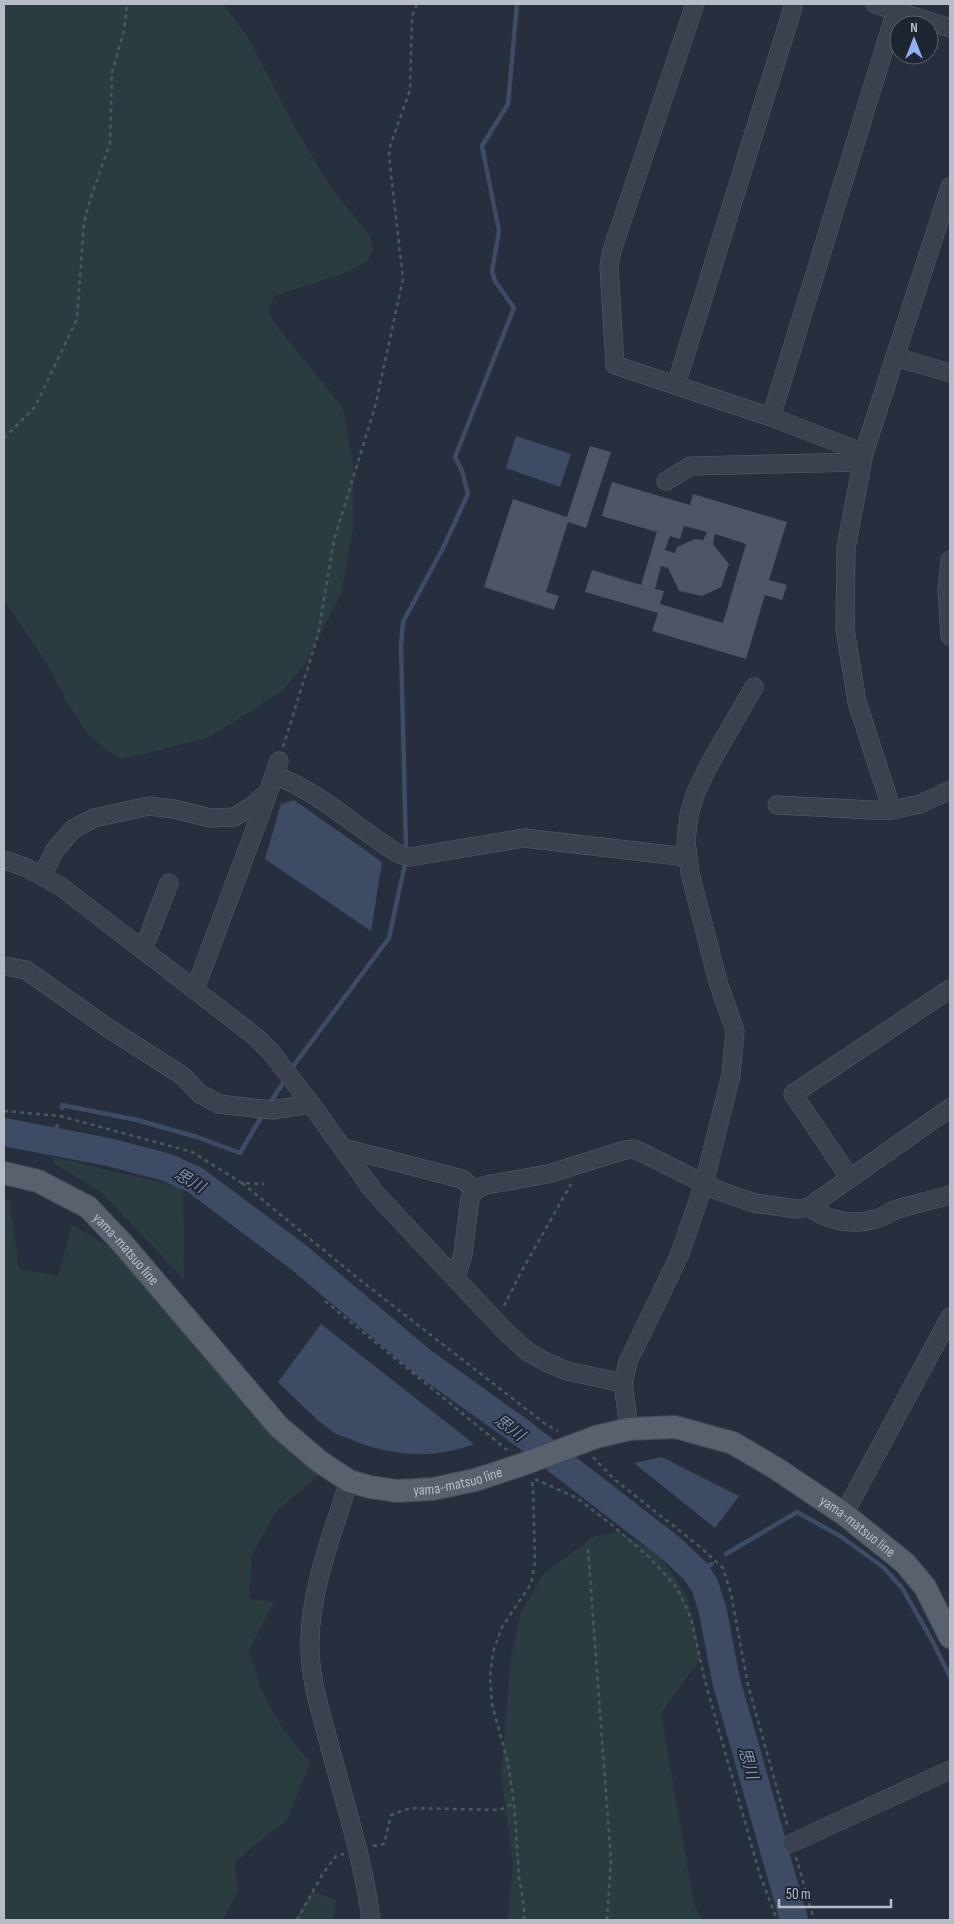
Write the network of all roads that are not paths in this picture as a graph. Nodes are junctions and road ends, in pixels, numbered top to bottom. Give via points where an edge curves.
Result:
1 (695, 4) edge
2 (794, 4) edge
3 (875, 4) edge
4 (897, 8) edge
5 (950, 28) edge
6 (950, 186) edge
7 (896, 357) junction
8 (950, 373) edge
9 (676, 385) junction
10 (771, 417) junction
11 (863, 457) junction
12 (666, 480) dead end
13 (950, 560) edge
14 (950, 636) edge
15 (754, 688) dead end
16 (950, 790) edge
17 (268, 792) junction
18 (777, 805) dead end
19 (892, 810) junction
20 (687, 858) junction
21 (4, 860) edge
22 (42, 876) junction
23 (169, 883) dead end
24 (143, 950) junction
25 (4, 966) edge
26 (194, 989) junction
27 (950, 989) edge
28 (311, 1104) junction
29 (950, 1108) edge
30 (343, 1148) junction
31 (4, 1173) edge
32 (850, 1178) junction
33 (704, 1184) junction
34 (475, 1190) junction
35 (950, 1195) edge
36 (809, 1207) junction
37 (456, 1278) junction
38 (950, 1318) edge
39 (623, 1384) junction
40 (629, 1429) junction
41 (349, 1481) junction
42 (844, 1514) junction
43 (950, 1637) edge
44 (950, 1770) edge
45 (792, 1843) road end
46 (371, 1920) edge

1 - 9 street via 609,266 615,365
2 - 9 street
3 - 4 street
4 - 5 street
4 - 10 street
6 - 7 street
7 - 8 street
7 - 11 street
9 - 10 street
10 - 11 street
11 - 12 street via 691,466
11 - 19 street via 846,548 844,628 857,702
13 - 14 street via 947,590
15 - 20 street via 696,792 687,828
16 - 19 street via 920,804
17 - 20 street via 277,768 290,781 405,856 524,838
17 - 22 street via 252,807 234,817 210,818 149,806 94,818 73,829 55,850
17 - 26 street
18 - 19 street
20 - 33 street via 735,1032 731,1075
21 - 22 street
22 - 24 street via 60,886
23 - 24 street
24 - 26 street
25 - 28 street via 26,970 183,1076 200,1094 219,1104 265,1109
26 - 28 street via 256,1037
27 - 32 street via 792,1094
28 - 30 street
29 - 32 street
30 - 34 street via 462,1179
30 - 37 street via 374,1192
31 - 41 main road, yama-matsuo line via 38,1181 88,1208 123,1244 279,1427
32 - 36 street
33 - 34 street via 634,1149 548,1174 486,1185
33 - 36 street via 754,1204 798,1210
33 - 39 street via 678,1256 628,1362
34 - 37 street via 470,1199 463,1254
35 - 36 street via 875,1219 854,1222 835,1221
37 - 39 street via 528,1352 567,1371
38 - 42 street
39 - 40 street
40 - 41 main road, yama-matsuo line via 596,1437 475,1480 433,1489 397,1491
40 - 42 main road, yama-matsuo line via 675,1427 733,1443
41 - 46 street via 318,1587 310,1646 316,1699 357,1850
42 - 43 main road, yama-matsuo line via 905,1563 925,1587
44 - 45 street

